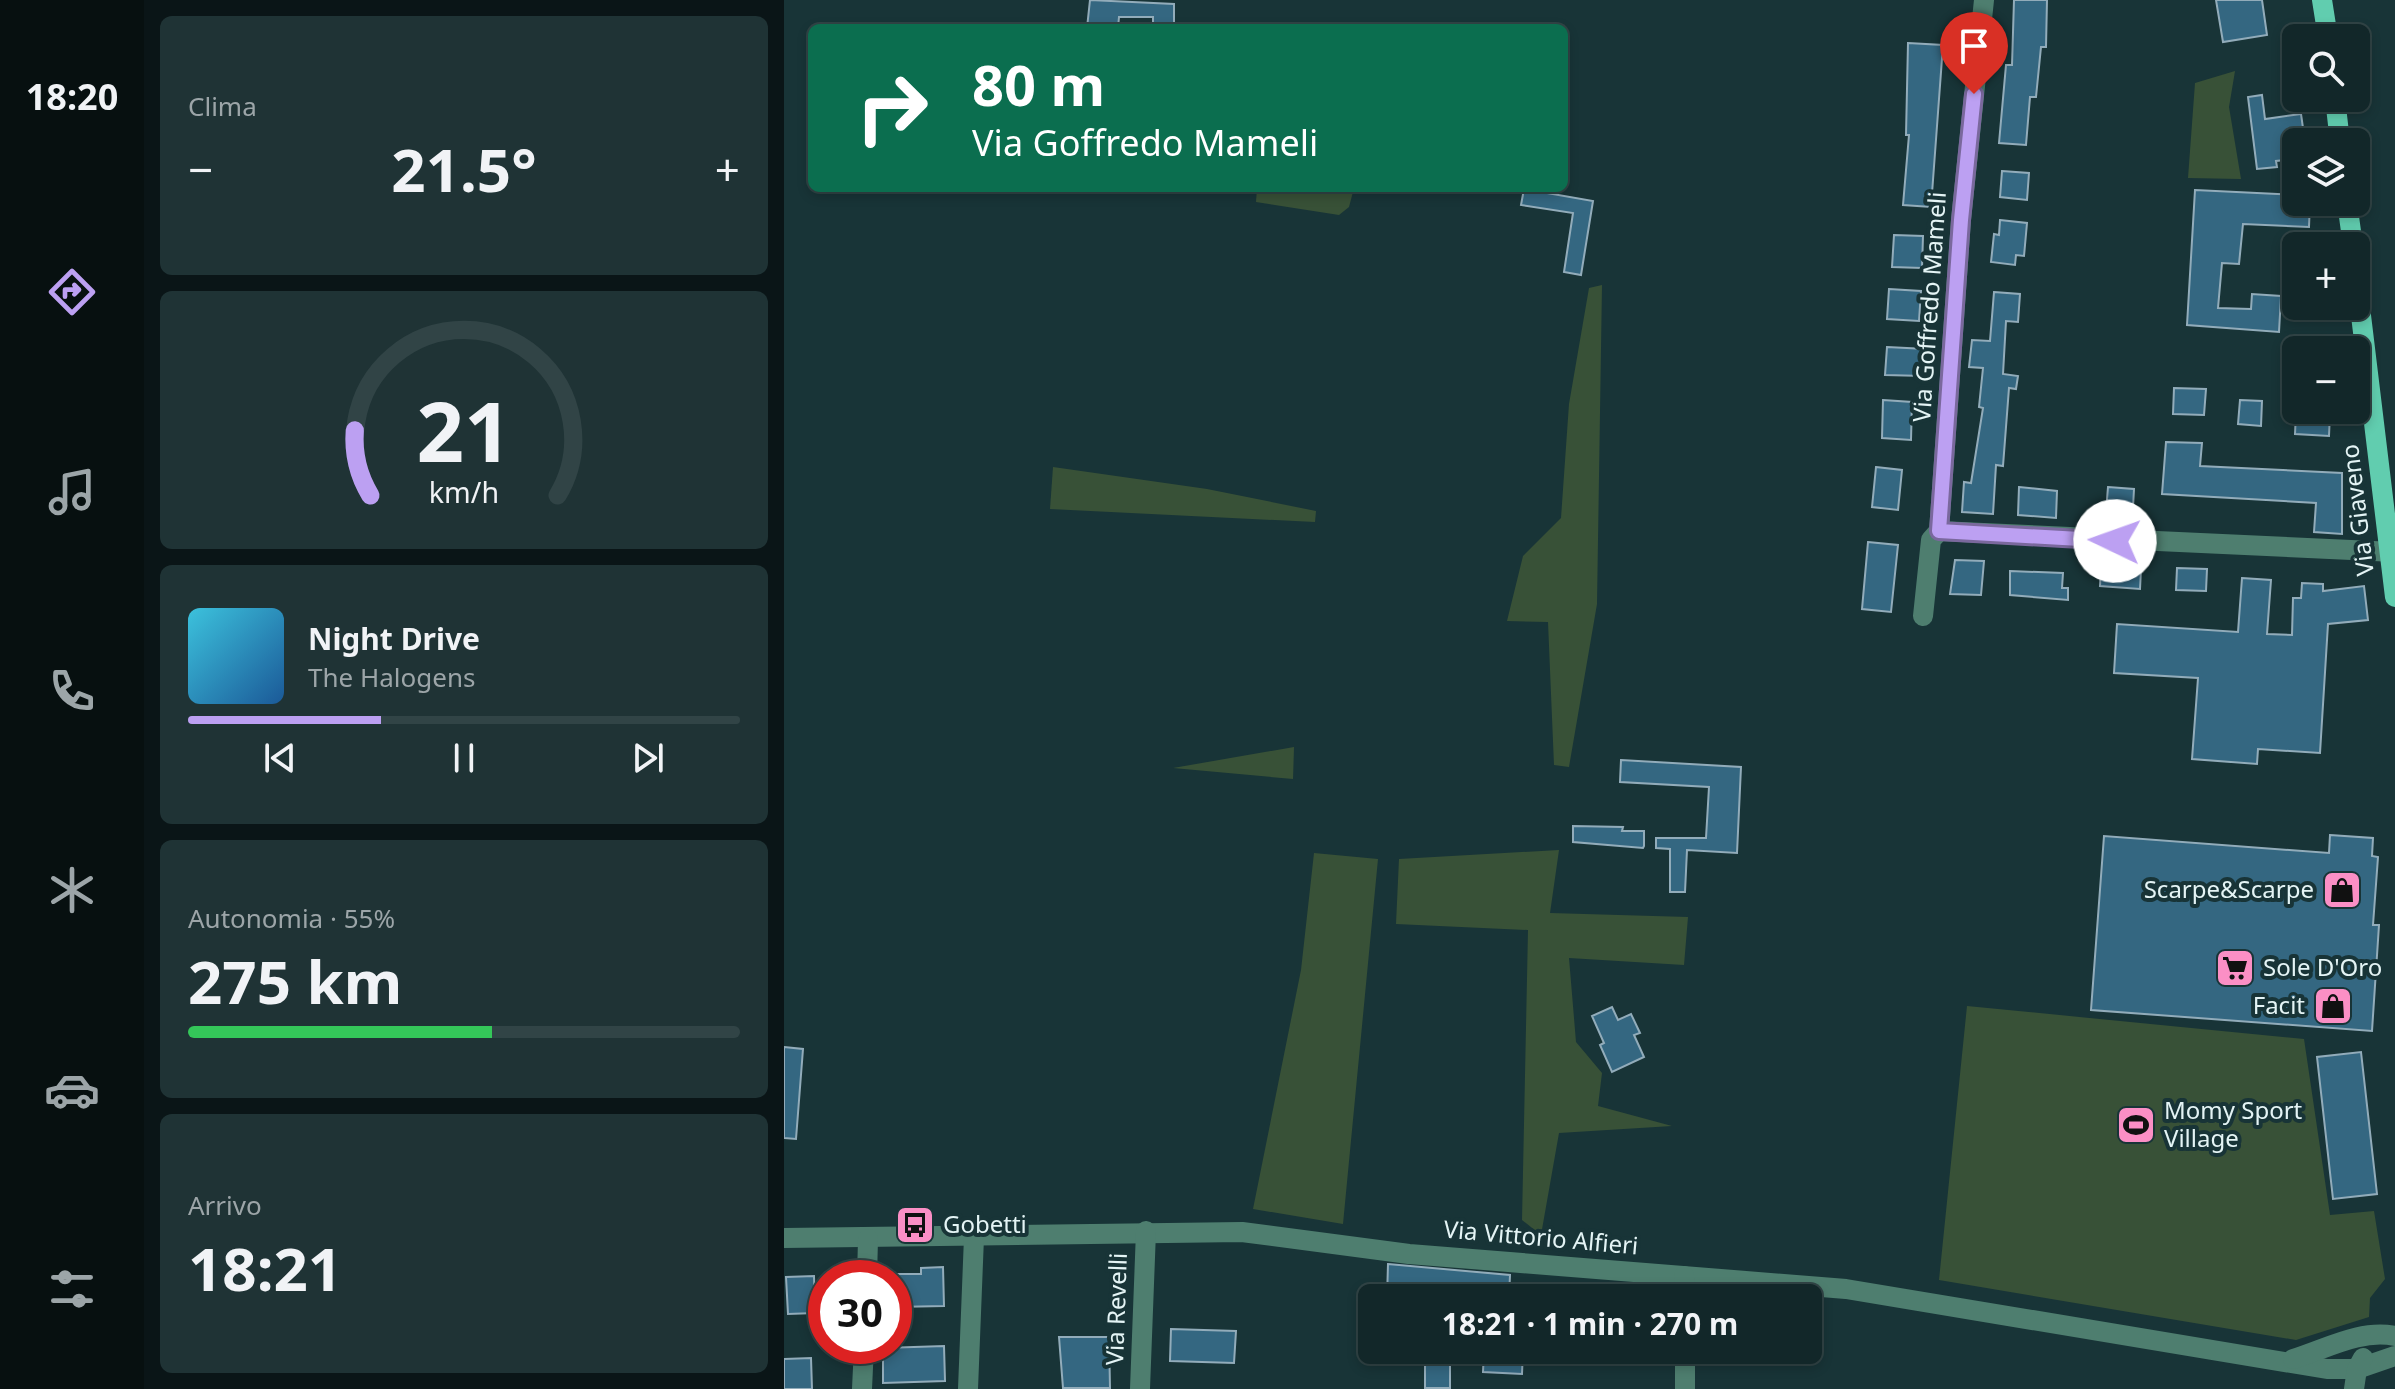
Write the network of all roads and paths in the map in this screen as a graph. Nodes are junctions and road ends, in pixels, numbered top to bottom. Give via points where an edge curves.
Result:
1 (1984, 0) edge
2 (2322, 0) edge
3 (2326, 24) edge
4 (2362, 320) edge
5 (1939, 531) junction
6 (2392, 552) edge
7 (2395, 597) edge
8 (1923, 616) dead end
9 (1146, 1231) junction
10 (974, 1237) junction
11 (784, 1238) edge
12 (868, 1239) junction
13 (867, 1260) edge
14 (1684, 1276) junction
15 (1684, 1284) edge
16 (2395, 1339) edge
17 (2395, 1356) edge
18 (2289, 1361) junction
19 (863, 1364) edge
20 (1685, 1364) edge
21 (2355, 1379) edge
22 (862, 1389) edge
23 (968, 1389) edge
24 (1140, 1389) edge
25 (1685, 1389) edge

1 - 5 street, Via Goffredo Mameli via 1961,220
2 - 3 main road
4 - 6 main road, Via Giaveno
5 - 6 street
5 - 8 street, Via Goffredo Mameli via 1931,540
6 - 7 main road, Via Giaveno
9 - 10 street, Via Vittorio Alfieri
9 - 14 street, Via Vittorio Alfieri via 1242,1232 1366,1249
9 - 24 street, Via Revelli
10 - 12 street, Via Vittorio Alfieri
10 - 23 street
11 - 12 street, Via Vittorio Alfieri
12 - 13 street
14 - 15 street
14 - 18 street, Via Vittorio Alfieri via 1846,1289
16 - 18 street, Via Vittorio Alfieri via 2356,1338
16 - 21 street, Via Vittorio Alfieri via 2366,1355
17 - 21 street, Via Vittorio Alfieri
18 - 21 street, Via Vittorio Alfieri
19 - 22 street
20 - 25 street

